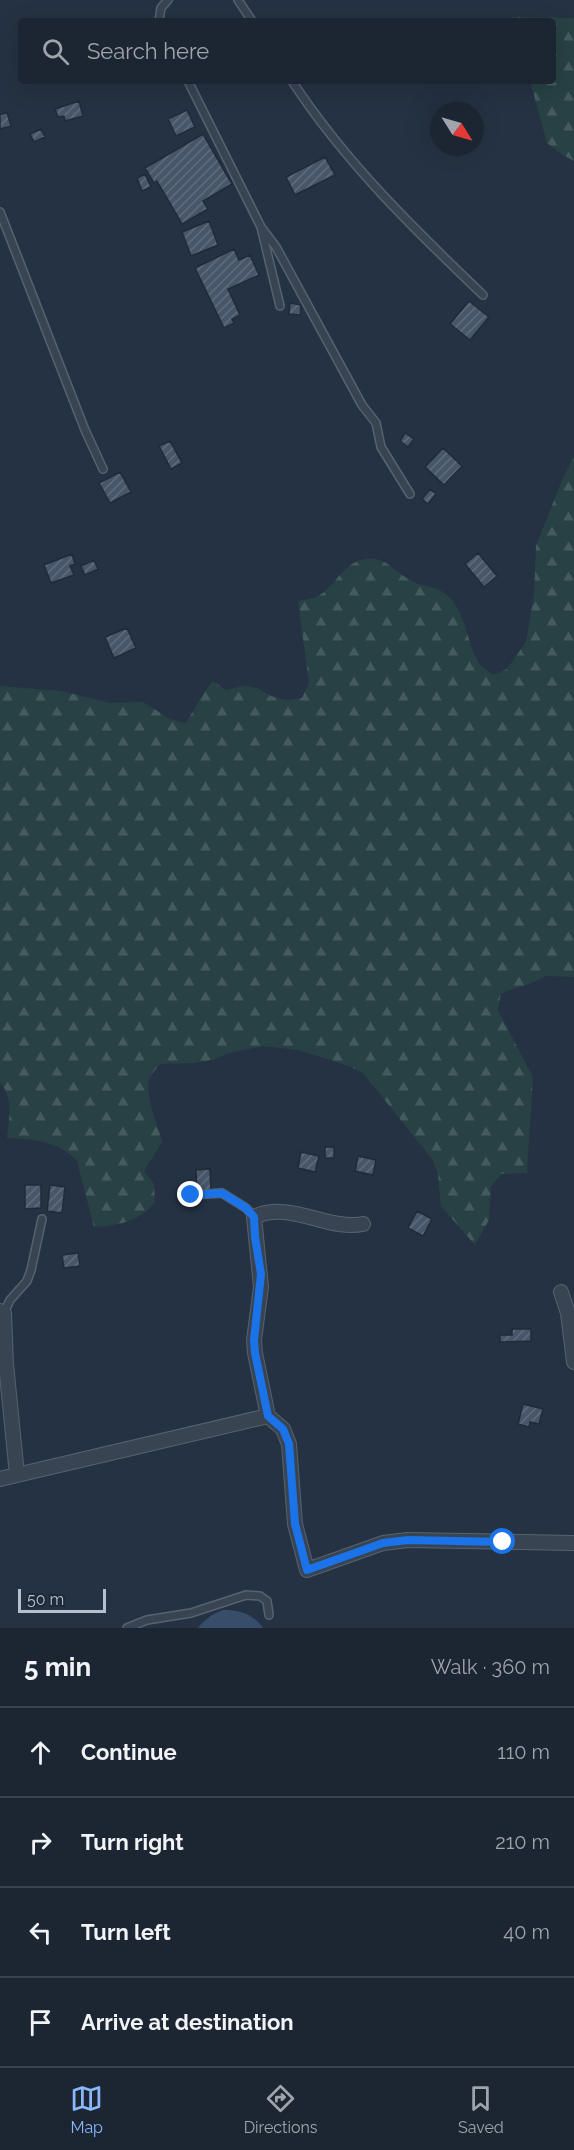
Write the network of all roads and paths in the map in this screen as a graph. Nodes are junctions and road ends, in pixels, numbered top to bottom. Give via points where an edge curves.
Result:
1 (168, 0) edge
2 (238, 0) edge
3 (159, 18) edge
4 (250, 18) edge
5 (190, 84) edge
6 (294, 84) edge
7 (0, 212) edge
8 (261, 227) junction
9 (483, 295) dead end
10 (280, 306) dead end
11 (103, 469) dead end
12 (410, 494) dead end
13 (191, 1195) dead end
14 (254, 1217) junction
15 (42, 1219) dead end
16 (363, 1224) dead end
17 (561, 1292) dead end
18 (2, 1312) edge
19 (574, 1354) edge
20 (268, 1416) junction
21 (16, 1475) junction
22 (0, 1479) edge
23 (574, 1543) edge
24 (269, 1615) dead end
25 (127, 1628) edge

1 - 3 lane
2 - 4 lane
5 - 8 lane
6 - 9 lane via 353,163
7 - 11 lane
8 - 10 lane
8 - 12 lane via 376,423 381,447
13 - 14 lane via 222,1193
14 - 16 street via 283,1212 339,1224
14 - 20 street via 261,1274 254,1340
15 - 18 lane via 27,1281
17 - 19 street
18 - 21 street
20 - 21 street
20 - 23 street via 283,1429 289,1444 295,1524 307,1570 383,1543 408,1540
21 - 22 street
24 - 25 lane via 267,1601 246,1595

